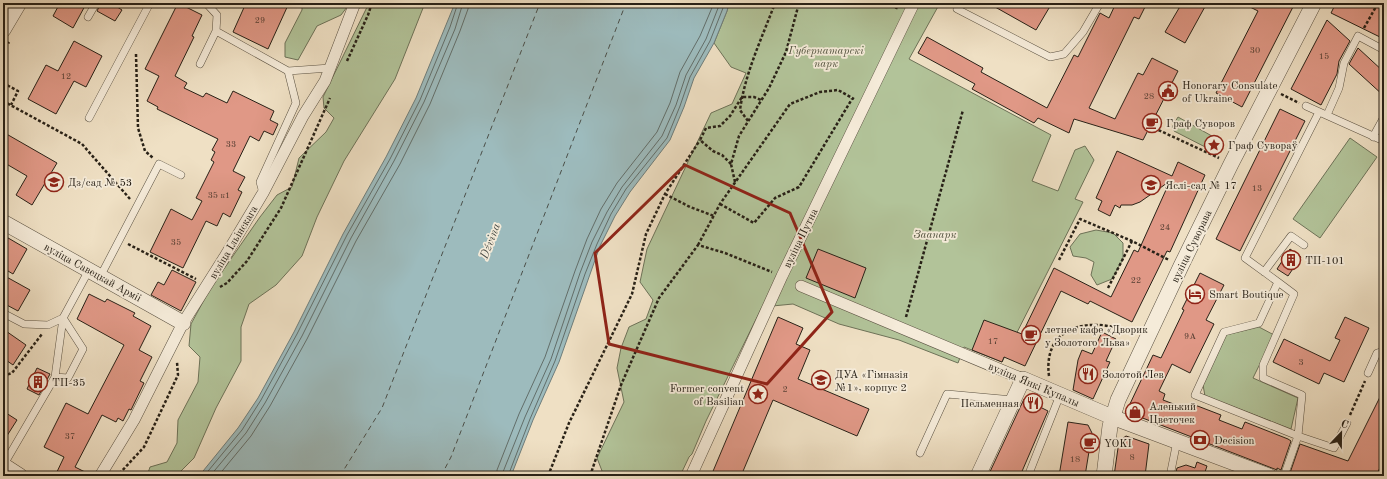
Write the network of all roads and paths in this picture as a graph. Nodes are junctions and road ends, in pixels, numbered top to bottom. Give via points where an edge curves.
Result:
1 (19, 3) edge
2 (96, 3) edge
3 (150, 3) edge
4 (207, 3) edge
5 (355, 3) edge
6 (372, 3) edge
7 (775, 3) edge
8 (799, 3) edge
9 (914, 3) edge
10 (1100, 3) edge
11 (1314, 3) edge
12 (1378, 3) edge
13 (958, 9) dead end
14 (88, 17) dead end
15 (3, 30) edge
16 (216, 31) junction
17 (1358, 36) junction
18 (1384, 50) edge
19 (136, 54) dead end
20 (200, 64) dead end
21 (346, 65) dead end
22 (330, 68) junction
23 (288, 71) junction
24 (3, 83) edge
25 (333, 93) dead end
26 (1280, 93) dead end
27 (742, 97) junction
28 (761, 100) junction
29 (3, 101) edge
30 (11, 105) junction
31 (1306, 106) joint
32 (963, 110) dead end
33 (1319, 112) junction
34 (1326, 116) junction
35 (1384, 117) edge
36 (88, 118) dead end
37 (748, 121) junction
38 (1154, 128) dead end
39 (1374, 137) junction
40 (700, 140) junction
41 (1384, 141) edge
42 (1223, 160) dead end
43 (159, 164) junction
44 (731, 164) junction
45 (181, 175) dead end
46 (735, 183) junction
47 (263, 192) junction
48 (665, 194) junction
49 (720, 204) junction
50 (137, 207) junction
51 (714, 216) junction
52 (3, 222) edge
53 (119, 240) junction
54 (1132, 242) junction
55 (1304, 245) dead end
56 (698, 246) junction
57 (1059, 260) dead end
58 (1172, 262) dead end
59 (1264, 272) junction
60 (94, 273) junction
61 (782, 276) junction
62 (1278, 282) junction
63 (207, 284) junction
64 (801, 286) dead end
65 (1108, 288) dead end
66 (199, 298) junction
67 (3, 313) edge
68 (63, 318) junction
69 (183, 323) junction
70 (48, 326) junction
71 (904, 330) junction
72 (1136, 335) dead end
73 (175, 340) junction
74 (1384, 351) edge
75 (1368, 373) joint
76 (3, 376) edge
77 (55, 377) junction
78 (1023, 379) junction
79 (1050, 381) dead end
80 (1060, 395) junction
81 (1013, 400) junction
82 (1112, 417) junction
83 (1347, 423) joint
84 (1298, 436) junction
85 (1177, 441) junction
86 (920, 453) dead end
87 (3, 466) edge
88 (20, 476) edge
89 (100, 476) edge
90 (115, 476) edge
91 (548, 476) edge
92 (590, 476) edge
93 (691, 476) edge
94 (978, 476) edge
95 (1028, 476) edge
96 (1104, 476) edge
97 (1170, 476) edge
98 (1269, 476) edge
99 (1284, 476) edge

1 - 15 street
2 - 14 lane
3 - 36 lane
4 - 16 lane via 217,16
5 - 22 street, вуліца Ільінскага
6 - 21 path
7 - 27 path
8 - 28 path via 786,52
9 - 61 street, вуліца Путна
10 - 13 lane via 1082,32 1064,54 1050,57
11 - 82 street, вуліца Суворава via 1184,259
12 - 17 path
16 - 20 lane
16 - 23 lane
17 - 18 lane
17 - 34 lane via 1344,63 1339,88
19 - 43 path via 138,128 145,151
22 - 23 lane
22 - 47 street, вуліца Ільінскага
23 - 47 lane via 296,104 260,182
24 - 30 path via 18,91
25 - 66 path via 281,208 247,261 227,283
26 - 31 path
27 - 28 path
27 - 37 path via 740,110
27 - 40 path via 730,116 720,126 706,128
28 - 37 path
29 - 30 path
30 - 50 path via 82,144
31 - 33 lane
32 - 71 path
33 - 34 lane
33 - 59 lane via 1245,258
34 - 39 lane
35 - 39 lane
37 - 44 path via 739,136
38 - 42 path
39 - 41 lane
40 - 44 path
40 - 48 path
43 - 45 lane
43 - 50 lane
44 - 46 path
46 - 49 path
46 - 49 path via 790,104 820,92 838,90 852,99 799,187 775,198 754,223
47 - 63 street, вуліца Ільінскага
48 - 51 path
48 - 91 path via 646,234 632,294 569,423
49 - 51 path
50 - 53 lane
51 - 56 path
52 - 60 street, вуліца Савецкай Арміі
53 - 60 lane
53 - 63 path
54 - 57 path via 1080,219
54 - 58 path
54 - 65 path
55 - 59 lane via 1291,236
56 - 61 path via 725,253
56 - 92 path via 659,298 621,385
59 - 62 lane
60 - 68 lane
60 - 69 street, вуліца Савецкай Арміі
61 - 93 street, вуліца Путна
62 - 84 lane via 1294,294 1263,366 1263,378 1302,395
62 - 84 lane via 1259,323 1224,332 1195,395
63 - 66 street, вуліца Ільінскага
64 - 71 street, вуліца Янкі Купалы
66 - 69 street, вуліца Ільінскага
67 - 70 lane via 24,324
68 - 70 lane
68 - 77 lane
68 - 77 lane via 83,349 68,378
69 - 73 street, вуліца Ільінскага
70 - 76 path via 12,373
71 - 78 street, вуліца Янкі Купалы
72 - 79 path via 1122,328 1094,325 1071,329 1059,336 1051,348 1048,364
73 - 89 street, вуліца Ільінскага via 134,420
73 - 90 path via 178,375 144,447
74 - 75 lane via 1378,353
75 - 83 path
77 - 87 lane
78 - 80 street, вуліца Янкі Купалы
78 - 81 street
80 - 82 street, вуліца Янкі Купалы
80 - 95 lane
81 - 86 lane via 947,394
81 - 94 street
82 - 85 street, вуліца Янкі Купалы
82 - 96 street, вуліца Суворава
83 - 84 lane via 1334,448
84 - 99 lane
85 - 97 lane
85 - 98 street, вуліца Янкі Купалы
87 - 88 street

